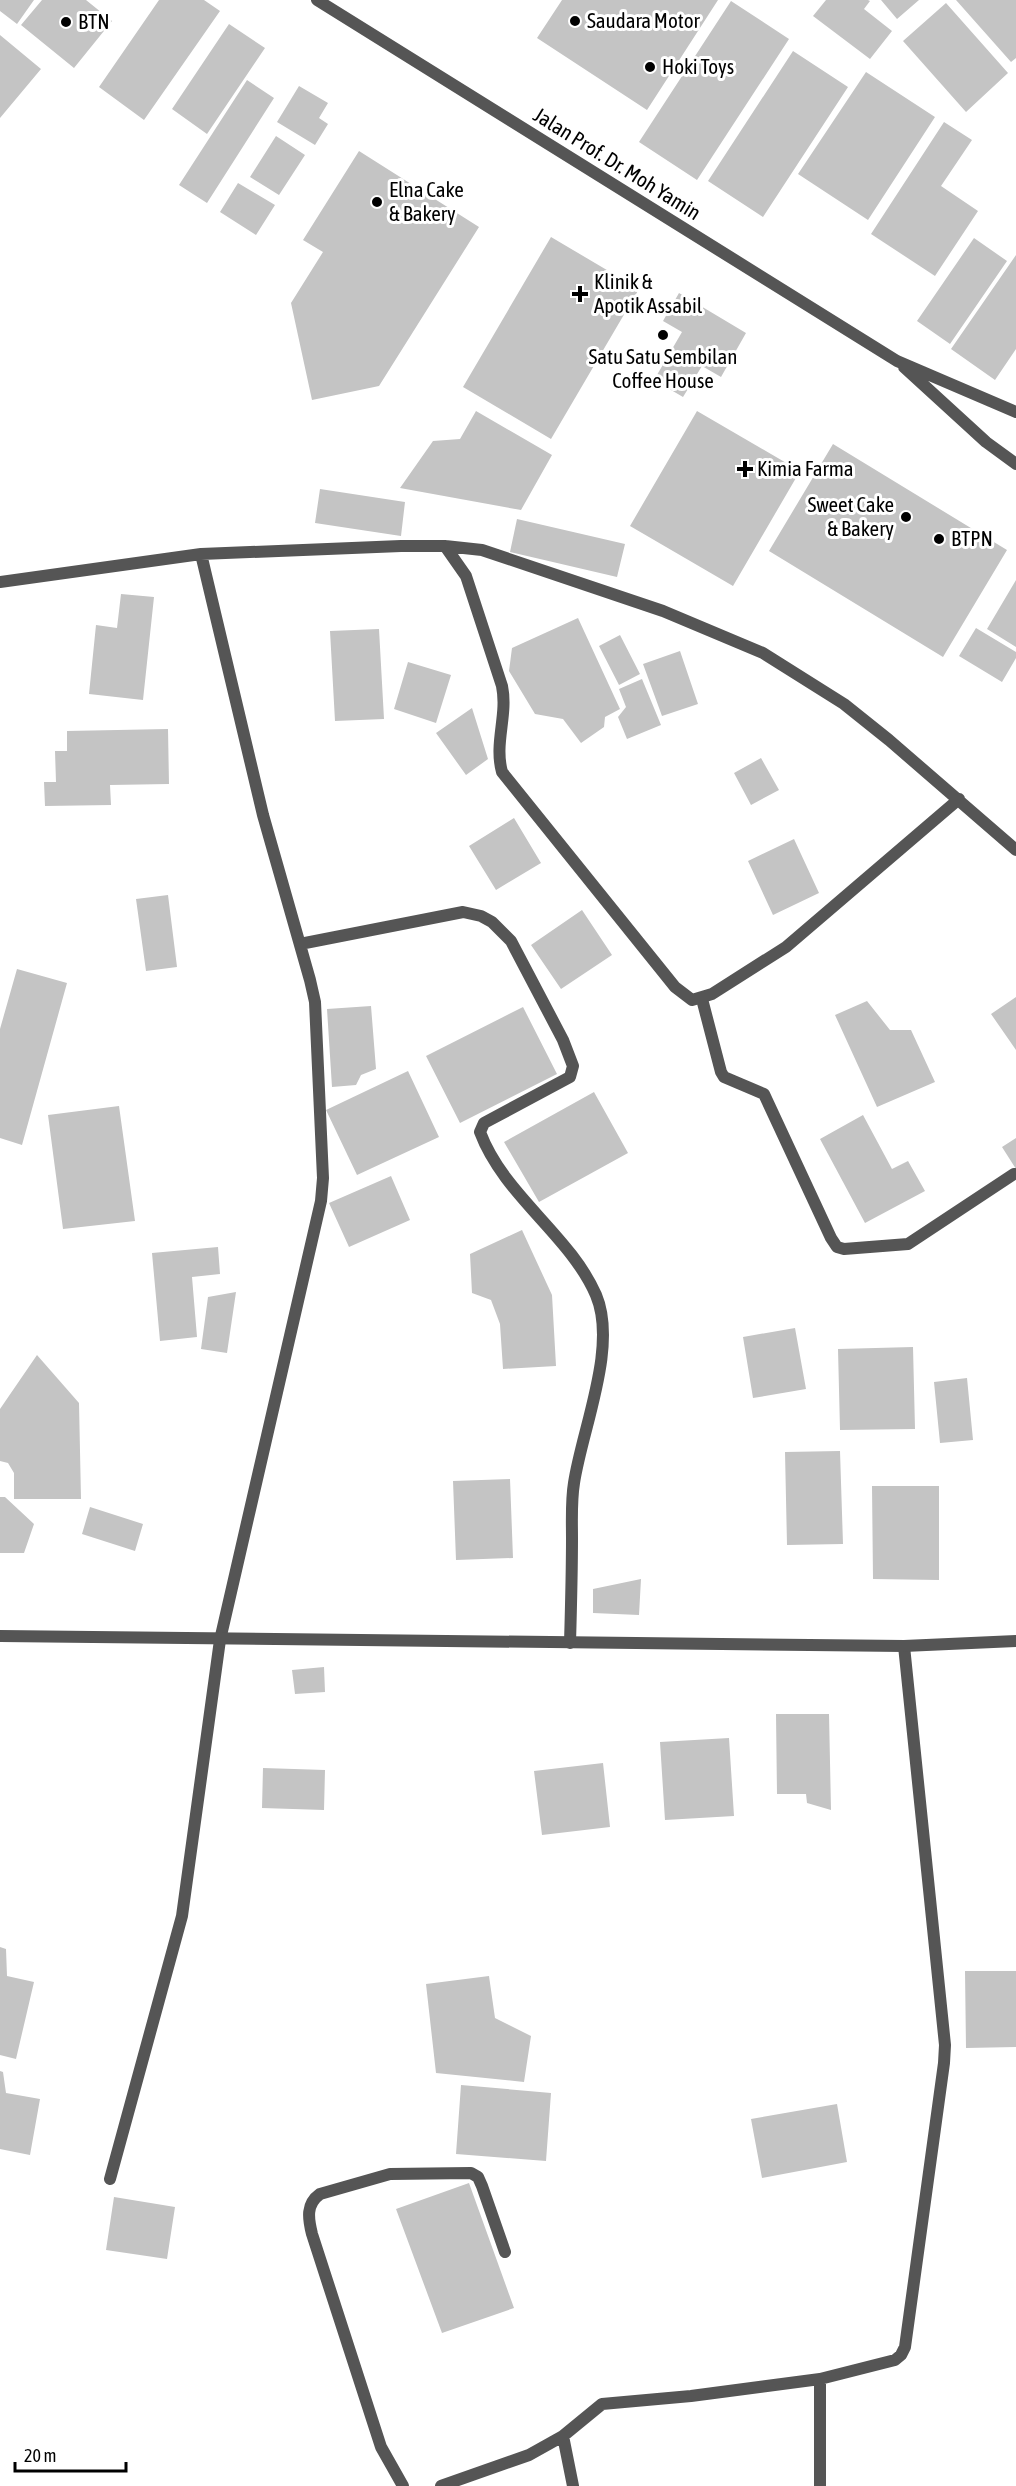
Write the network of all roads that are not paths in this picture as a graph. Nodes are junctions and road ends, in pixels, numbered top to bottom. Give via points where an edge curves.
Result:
1 (317, 0) edge
2 (897, 361) junction
3 (1016, 412) edge
4 (1016, 464) edge
5 (445, 546) junction
6 (201, 554) junction
7 (0, 582) edge
8 (959, 799) junction
9 (1016, 850) edge
10 (300, 944) junction
11 (702, 999) junction
12 (1014, 1174) dead end
13 (0, 1636) edge
14 (220, 1640) junction
15 (1016, 1641) edge
16 (570, 1643) junction
17 (904, 1646) junction
18 (110, 2179) dead end
19 (504, 2252) dead end
20 (820, 2379) junction
21 (563, 2436) junction
22 (403, 2486) edge
23 (441, 2486) edge
24 (573, 2486) edge
25 (820, 2486) edge

1 - 2 street, Jalan Prof. Dr. Moh Yamin
2 - 3 street, Jalan Prof. Dr. Moh Yamin
2 - 4 street, Jalan Prof. Dr. Moh Yamin
5 - 6 street
5 - 8 street via 482,550 651,607 763,654 844,704
5 - 11 street via 466,576 502,686 505,698 498,743 502,772 675,987 692,1000
6 - 7 street
6 - 10 street via 263,815
8 - 9 street
8 - 11 street via 786,947
10 - 14 street via 315,1002 321,1201
10 - 16 street via 463,912 481,916 511,941 563,1040 573,1066 570,1077 484,1123 480,1132 527,1206 568,1249 600,1305 603,1354 574,1484
11 - 12 street via 721,1072 724,1077 761,1091 767,1099 837,1247 908,1244
13 - 14 street
14 - 16 street
14 - 18 street via 182,1916
15 - 17 street
16 - 17 street
17 - 20 street via 944,2062 905,2347 895,2360
19 - 22 street via 482,2186 471,2173 390,2174 313,2199 308,2213 312,2234 381,2447
20 - 21 street via 602,2404
20 - 25 street
21 - 23 street via 529,2456
21 - 24 street

